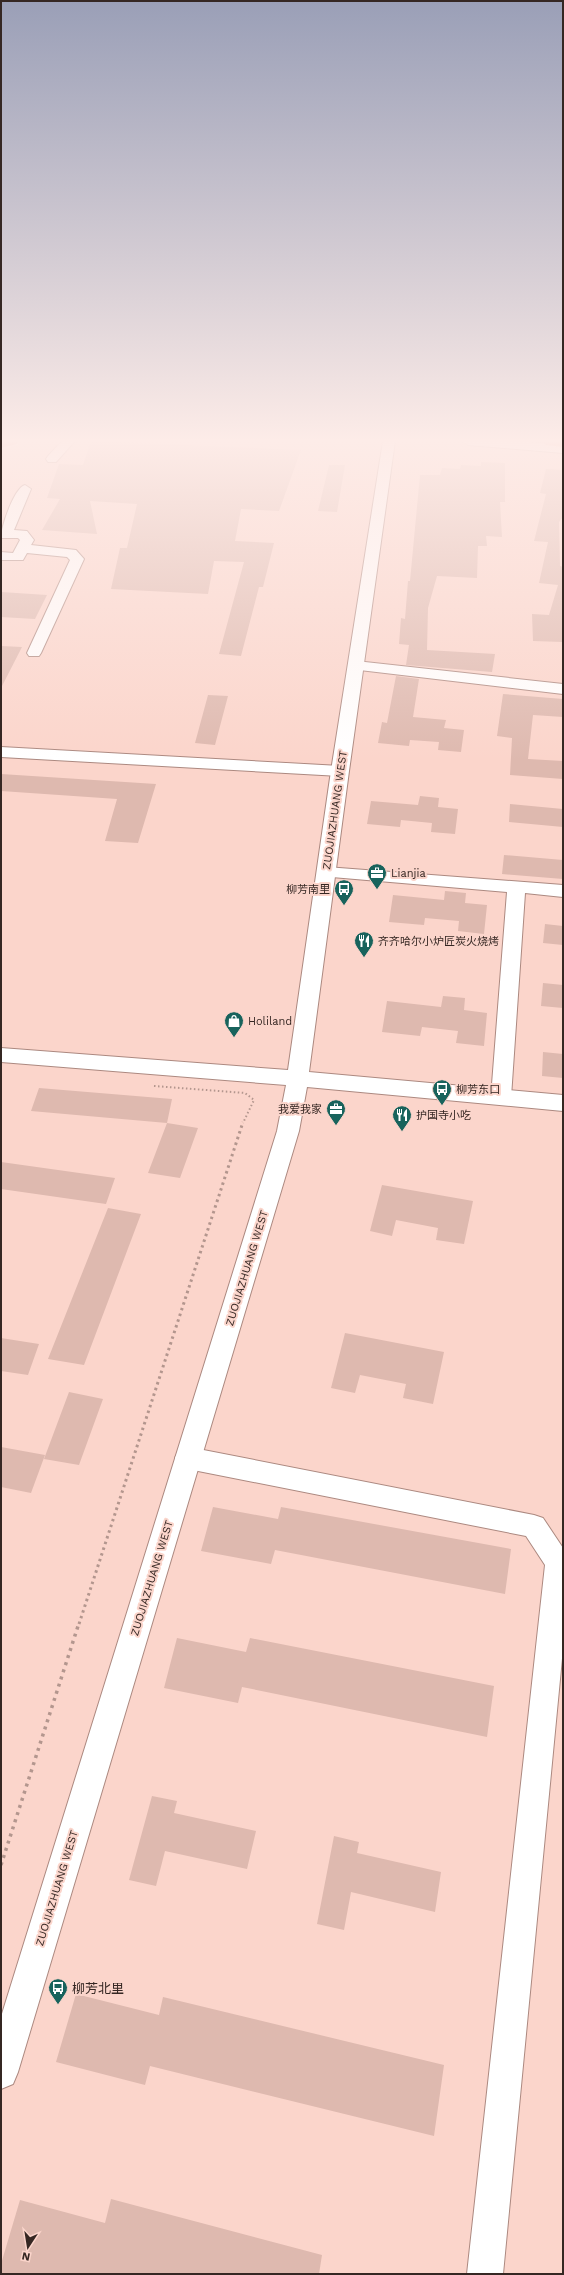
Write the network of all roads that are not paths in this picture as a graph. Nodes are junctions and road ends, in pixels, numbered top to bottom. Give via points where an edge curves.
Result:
1 (373, 547) edge
2 (23, 548) joint
3 (1, 556) edge
4 (34, 653) dead end
5 (356, 666) junction
6 (563, 689) edge
7 (1, 752) edge
8 (340, 771) junction
9 (326, 872) junction
10 (516, 887) junction
11 (563, 891) edge
12 (1, 1055) edge
13 (298, 1078) junction
14 (501, 1097) junction
15 (563, 1103) edge
16 (188, 1458) junction
17 (1, 2072) edge
18 (485, 2274) edge

1 - 5 street, ZUOJIAZHUANG WEST
2 - 3 street via 18,557
2 - 4 street via 71,553 77,559
5 - 6 street
5 - 8 street, ZUOJIAZHUANG WEST
7 - 8 street
8 - 9 street, ZUOJIAZHUANG WEST
9 - 10 street
9 - 13 street, ZUOJIAZHUANG WEST
10 - 11 street
10 - 14 street
12 - 13 street
13 - 14 street
13 - 16 street, ZUOJIAZHUANG WEST via 281,1160
14 - 15 street
16 - 17 street, ZUOJIAZHUANG WEST
16 - 18 street via 534,1526 558,1563

